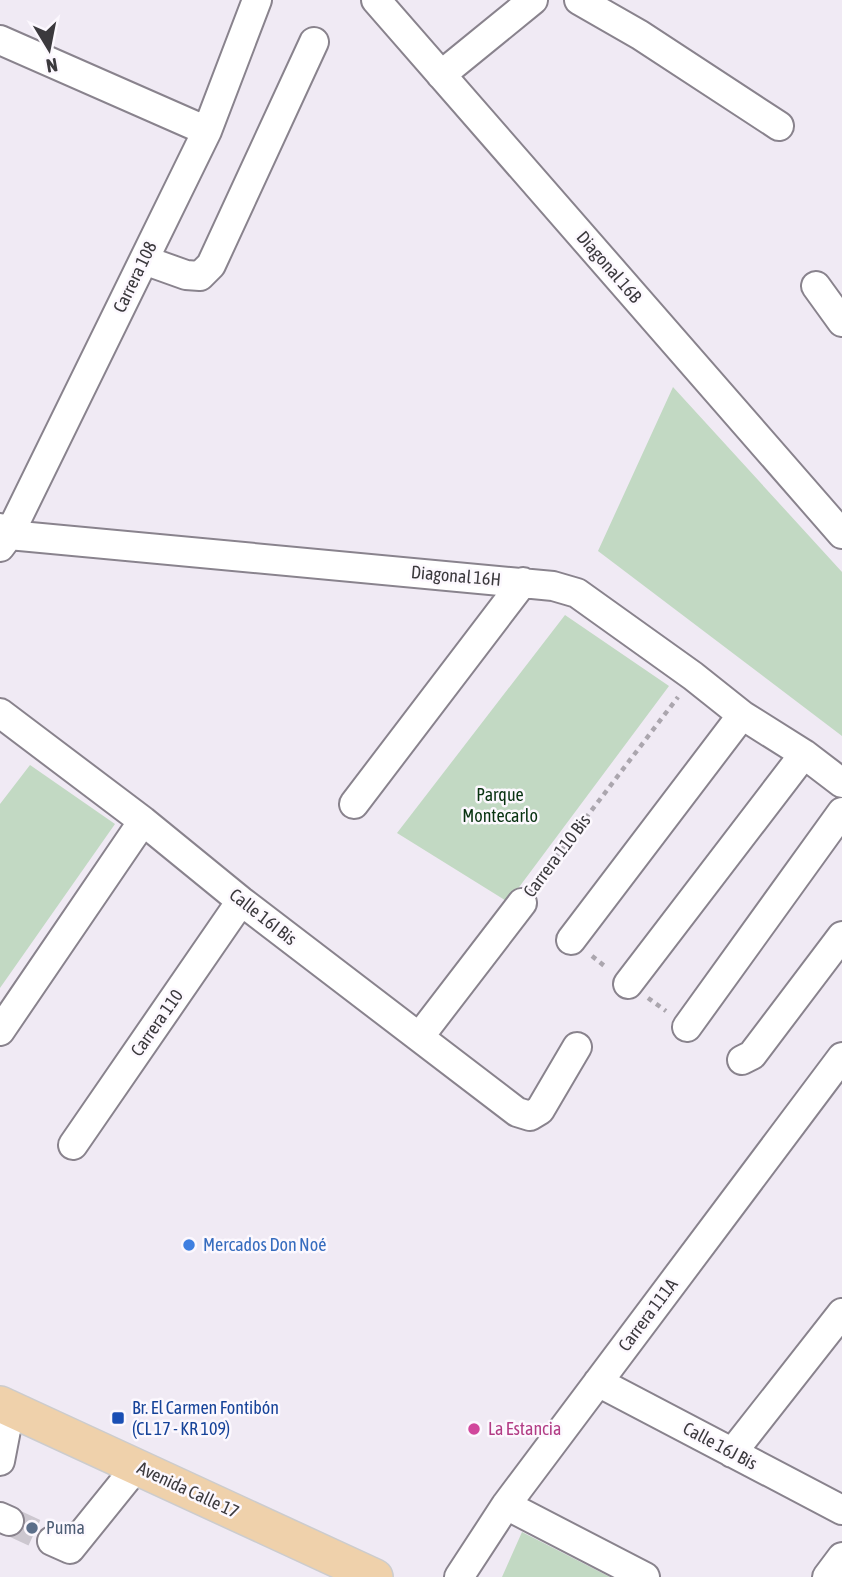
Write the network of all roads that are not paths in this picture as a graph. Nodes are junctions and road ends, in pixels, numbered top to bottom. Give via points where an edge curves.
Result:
1 (257, 0) edge
2 (376, 0) edge
3 (533, 0) edge
4 (579, 0) edge
5 (0, 40) edge
6 (314, 42) dead end
7 (441, 75) junction
8 (779, 126) dead end
9 (207, 131) junction
10 (144, 260) junction
11 (816, 286) dead end
12 (842, 322) edge
13 (841, 531) edge
14 (3, 537) edge
15 (523, 582) junction
16 (0, 713) edge
17 (742, 715) junction
18 (804, 754) junction
19 (842, 783) edge
20 (354, 804) dead end
21 (842, 812) edge
22 (143, 821) junction
23 (241, 901) junction
24 (522, 903) road end
25 (842, 936) edge
26 (571, 940) dead end
27 (628, 984) dead end
28 (687, 1027) dead end
29 (0, 1031) edge
30 (420, 1036) junction
31 (577, 1047) dead end
32 (842, 1058) edge
33 (742, 1060) dead end
34 (73, 1145) dead end
35 (842, 1313) edge
36 (598, 1382) junction
37 (5, 1407) edge
38 (732, 1452) junction
39 (0, 1461) edge
40 (137, 1466) junction
41 (506, 1504) junction
42 (842, 1510) edge
43 (52, 1541) tunnel mouth
44 (842, 1557) edge
45 (375, 1577) edge
46 (459, 1577) edge
47 (645, 1577) edge
48 (827, 1577) edge

1 - 9 street, Carrera 108
2 - 7 street, Diagonal 16B
3 - 7 street
4 - 8 street
5 - 9 street
6 - 10 street via 211,265 200,275 186,275
7 - 13 street, Diagonal 16B
9 - 10 street, Carrera 108
10 - 14 street, Carrera 108
11 - 12 street
14 - 15 street, Diagonal 16H
15 - 17 street, Diagonal 16H via 577,593
15 - 20 street
16 - 22 street, Calle 16I Bis
17 - 18 street, Diagonal 16H
17 - 26 street
18 - 19 street, Diagonal 16H
18 - 27 street
21 - 28 street
22 - 23 street, Calle 16I Bis
22 - 29 street
23 - 30 street, Calle 16I Bis
23 - 34 street, Carrera 110
24 - 30 street, Carrera 110 Bis
25 - 33 street via 752,1055
30 - 31 street, Calle 16I Bis via 517,1112 530,1116 540,1110
32 - 36 street, Carrera 111A
35 - 38 street
36 - 38 street, Calle 16J Bis
36 - 41 street, Carrera 111A
37 - 39 street
37 - 40 main road, Avenida Calle 17
38 - 42 street, Calle 16J Bis
40 - 43 street via 70,1549
40 - 45 main road, Avenida Calle 17
41 - 46 street, Carrera 111A
41 - 47 street
44 - 48 street

